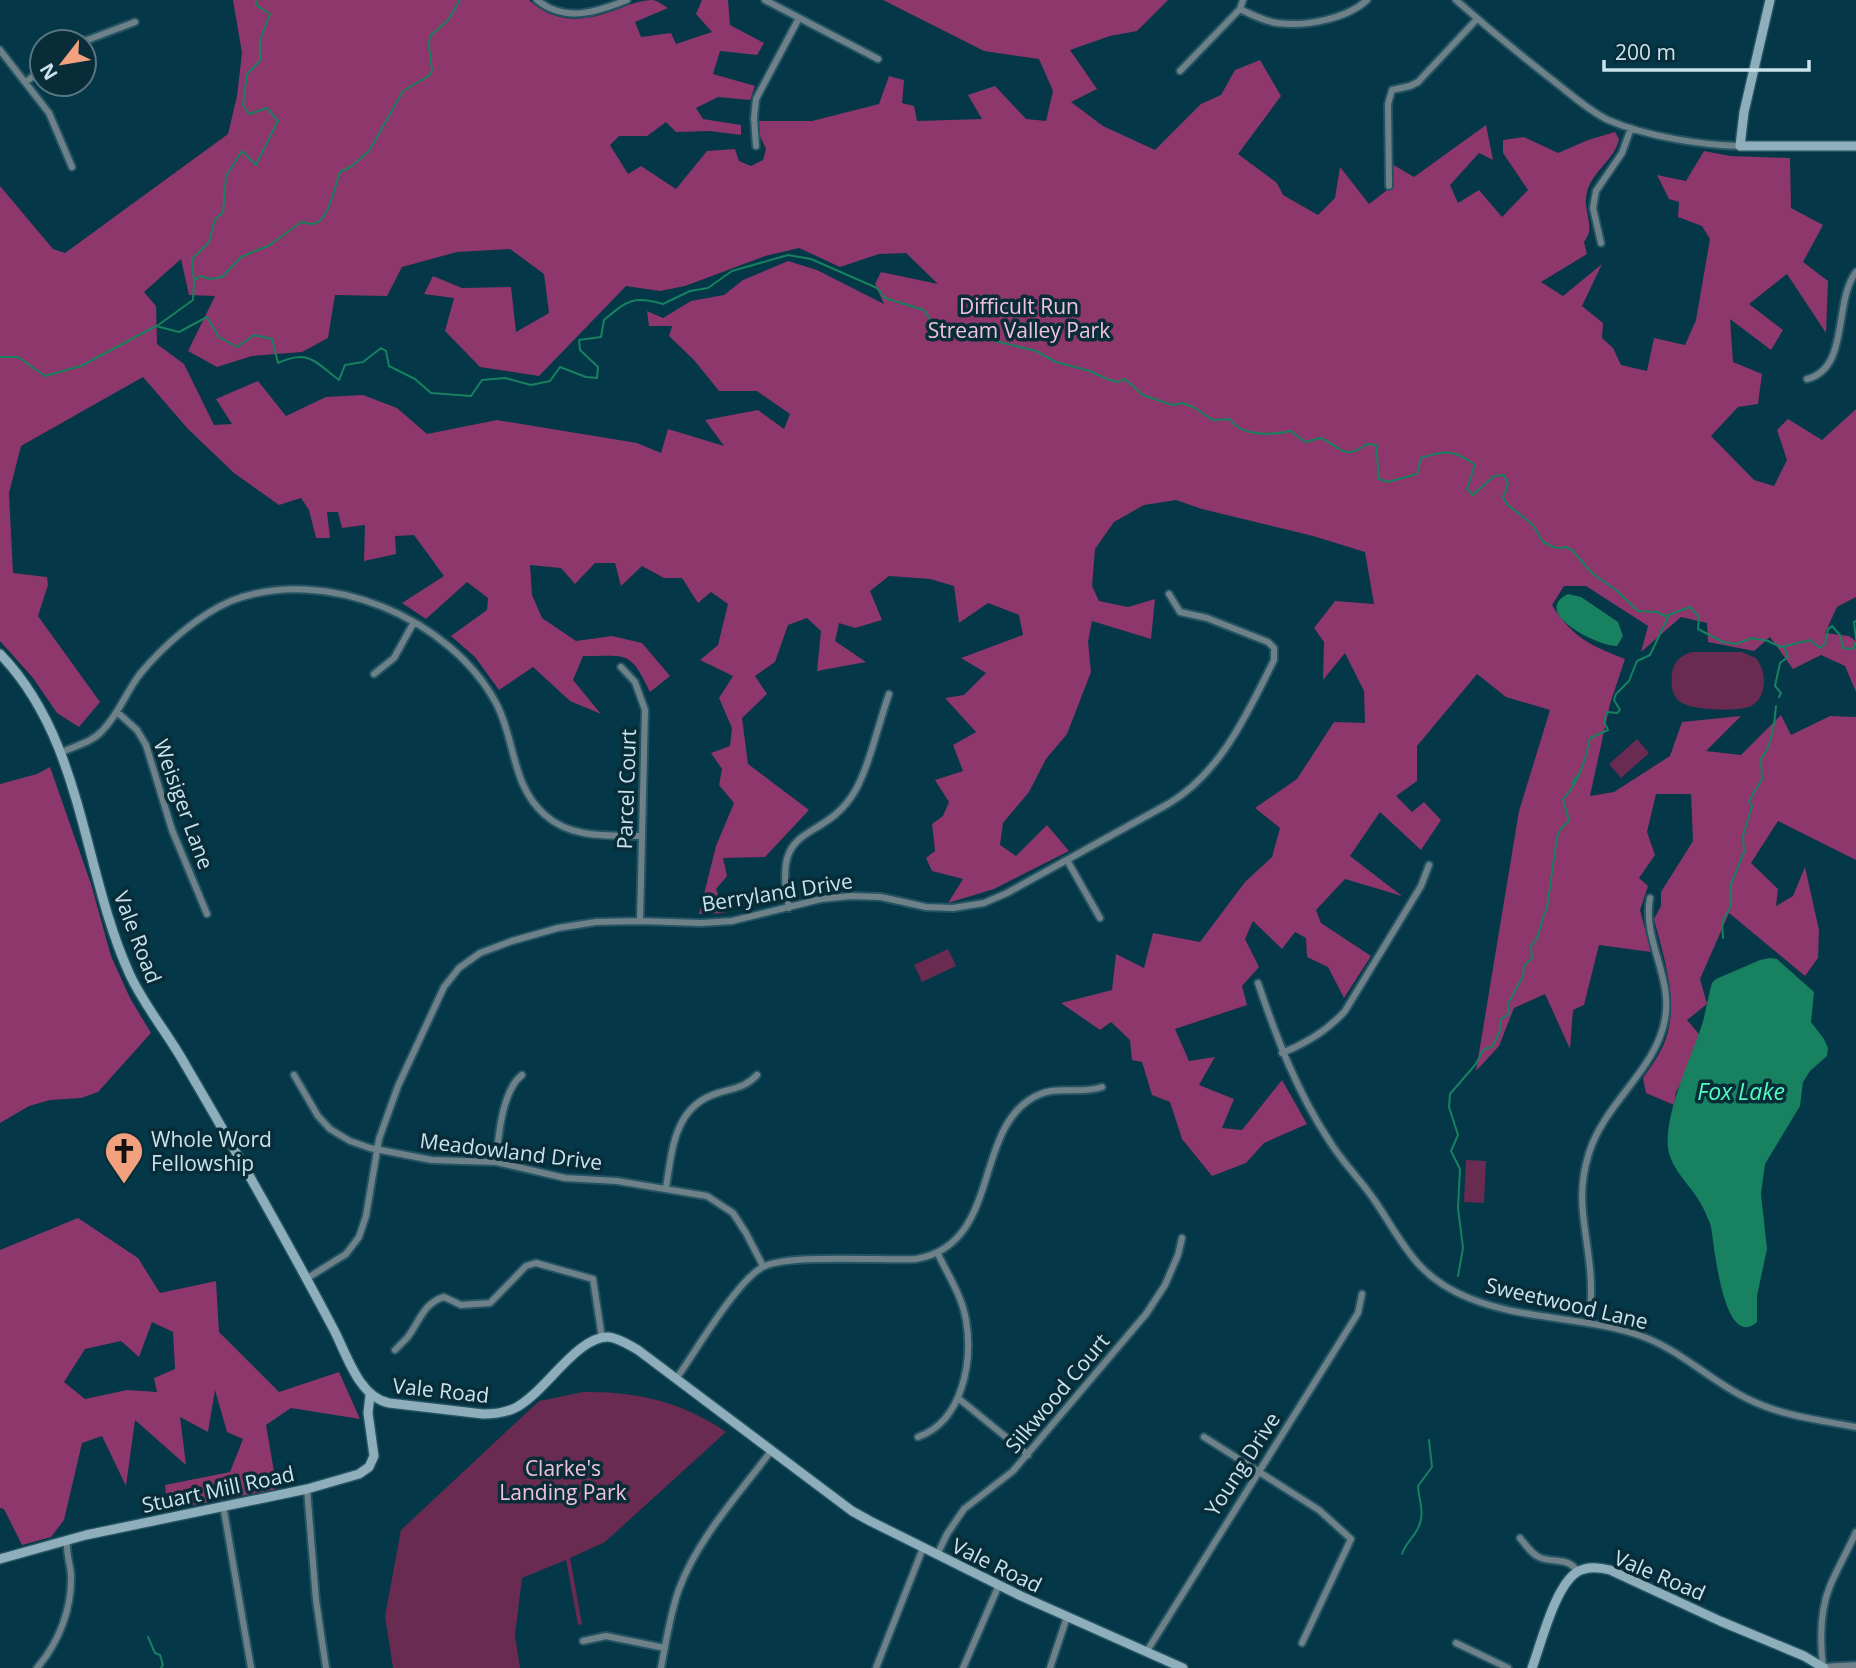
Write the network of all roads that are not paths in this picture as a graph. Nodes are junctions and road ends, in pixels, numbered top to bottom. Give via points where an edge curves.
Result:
1 (537, 0) edge
2 (627, 0) edge
3 (765, 0) edge
4 (1243, 0) edge
5 (1367, 0) edge
6 (1456, 0) edge
7 (1770, 0) edge
8 (1240, 9) junction
9 (799, 18) junction
10 (1477, 19) junction
11 (135, 22) dead end
12 (98, 36) edge
13 (0, 50) edge
14 (878, 59) dead end
15 (1180, 71) dead end
16 (26, 82) joint
17 (1632, 128) junction
18 (756, 146) dead end
19 (1740, 146) junction
20 (1856, 146) edge
21 (72, 167) dead end
22 (1389, 186) dead end
23 (1601, 243) dead end
24 (1856, 272) edge
25 (1807, 379) dead end
26 (1169, 594) dead end
27 (414, 622) junction
28 (0, 654) edge
29 (621, 667) dead end
30 (374, 674) dead end
31 (889, 694) dead end
32 (117, 712) junction
33 (60, 753) junction
34 (641, 836) junction
35 (1067, 860) junction
36 (1429, 866) dead end
37 (1650, 898) dead end
38 (789, 908) junction
39 (207, 914) dead end
40 (1100, 918) dead end
41 (640, 920) junction
42 (1258, 983) dead end
43 (1282, 1053) junction
44 (293, 1075) dead end
45 (522, 1075) dead end
46 (757, 1075) dead end
47 (1102, 1087) dead end
48 (376, 1149) junction
49 (496, 1162) junction
50 (666, 1188) junction
51 (1182, 1238) dead end
52 (938, 1254) junction
53 (763, 1266) junction
54 (306, 1279) junction
55 (1362, 1294) dead end
56 (1590, 1322) junction
57 (602, 1338) junction
58 (395, 1350) dead end
59 (677, 1379) junction
60 (370, 1395) junction
61 (958, 1398) junction
62 (1856, 1427) edge
63 (918, 1437) dead end
64 (1205, 1437) dead end
65 (771, 1451) junction
66 (1028, 1455) junction
67 (1257, 1472) junction
68 (307, 1489) junction
69 (223, 1505) junction
70 (1856, 1532) edge
71 (1520, 1538) dead end
72 (67, 1541) junction
73 (923, 1548) junction
74 (937, 1555) junction
75 (0, 1559) edge
76 (1578, 1572) junction
77 (999, 1586) junction
78 (1068, 1617) junction
79 (583, 1641) dead end
80 (1302, 1643) dead end
81 (1456, 1643) dead end
82 (665, 1648) junction
83 (1147, 1651) junction
84 (1856, 1665) edge
85 (1824, 1667) edge
86 (37, 1668) edge
87 (251, 1668) edge
88 (326, 1668) edge
89 (661, 1668) edge
90 (876, 1668) edge
91 (963, 1668) edge
92 (1049, 1668) edge
93 (1184, 1668) edge
94 (1508, 1668) edge
95 (1532, 1668) edge

1 - 2 street via 553,10 582,14
3 - 9 street
4 - 8 street
5 - 8 street via 1341,16 1282,24
6 - 10 street
7 - 19 main road
8 - 15 street
9 - 14 street
9 - 18 street via 756,99
10 - 17 street via 1586,106
10 - 22 street via 1418,82 1392,90 1388,104
11 - 12 street
13 - 16 street
16 - 21 street via 49,113
17 - 19 street
17 - 23 street via 1593,199
19 - 20 main road
24 - 25 street via 1846,290 1832,358 1822,373
26 - 35 street, Berryland Drive via 1180,612 1268,642 1274,648 1274,660 1227,744 1198,783
27 - 30 street via 394,658
27 - 32 street via 373,603 335,593 297,591 245,597 210,612 170,644 139,675
27 - 34 street via 458,654 489,692 502,716 518,776 545,815 584,834
28 - 33 main road, Vale Road via 36,701
29 - 34 street, Parcel Court via 635,682 645,710
31 - 38 street via 854,792 838,812 798,840 787,856 783,876
32 - 33 street via 95,737
32 - 39 street, Weisiger Lane via 146,745 172,830
33 - 54 main road, Vale Road via 129,973
34 - 41 street, Parcel Court
35 - 38 street, Berryland Drive via 995,899 967,907 934,908 851,896
35 - 40 street
36 - 43 street via 1345,1011 1314,1038
37 - 56 street via 1648,917 1665,987 1665,1019 1652,1055 1602,1122 1585,1167 1582,1216 1590,1271
38 - 41 street, Berryland Drive via 732,921
41 - 48 street, Berryland Drive via 558,928 480,953 464,964 438,997 388,1108
42 - 43 street, Sweetwood Lane
43 - 56 street, Sweetwood Lane via 1331,1144 1374,1199 1406,1251 1428,1274 1458,1293 1505,1311
44 - 48 street, Meadowland Drive via 330,1129
45 - 49 street via 508,1095
46 - 50 street via 745,1086 708,1096 686,1115 674,1141
47 - 52 street via 1048,1091 1021,1107 1008,1123 968,1224 957,1240
48 - 49 street, Meadowland Drive via 441,1161
48 - 54 street, Berryland Drive via 359,1237 346,1254
49 - 50 street, Meadowland Drive via 565,1178
50 - 53 street, Meadowland Drive via 707,1196 725,1206 739,1221
51 - 66 street, Silkwood Court via 1165,1285 1146,1314
52 - 53 street via 904,1260 793,1260
52 - 61 street via 966,1318 968,1353
53 - 59 street via 741,1287
54 - 60 main road, Vale Road
55 - 67 street, Young Drive via 1358,1313
56 - 62 street, Sweetwood Lane via 1661,1344 1749,1400
57 - 58 street via 593,1279 536,1263 526,1266 490,1303 461,1305 439,1299 420,1315
57 - 59 main road, Vale Road via 628,1344
57 - 60 main road, Vale Road via 581,1349 533,1396 508,1411 483,1414 389,1403
59 - 65 main road, Vale Road
60 - 68 main road, Stuart Mill Road via 373,1462 359,1474
61 - 63 street via 939,1425
61 - 66 street
64 - 67 street
65 - 73 main road, Vale Road via 852,1511
65 - 82 street via 692,1562 678,1591
66 - 74 street, Silkwood Court via 964,1509
67 - 80 street via 1319,1510 1351,1539
67 - 83 street, Young Drive
68 - 69 main road, Stuart Mill Road
68 - 88 street
69 - 72 main road, Stuart Mill Road
69 - 87 street
70 - 85 street via 1827,1594 1822,1628
71 - 76 street via 1539,1558 1573,1564
72 - 75 main road, Stuart Mill Road
72 - 86 street via 71,1572 68,1605 58,1635
73 - 74 main road, Vale Road
73 - 90 street
74 - 77 main road, Vale Road
76 - 85 main road, Vale Road via 1592,1567 1610,1570
76 - 95 main road via 1564,1586
77 - 78 main road, Vale Road
77 - 91 street
78 - 83 main road, Vale Road
78 - 92 street
79 - 82 street via 606,1636
81 - 94 street
82 - 89 street
83 - 93 main road, Vale Road
84 - 85 street

